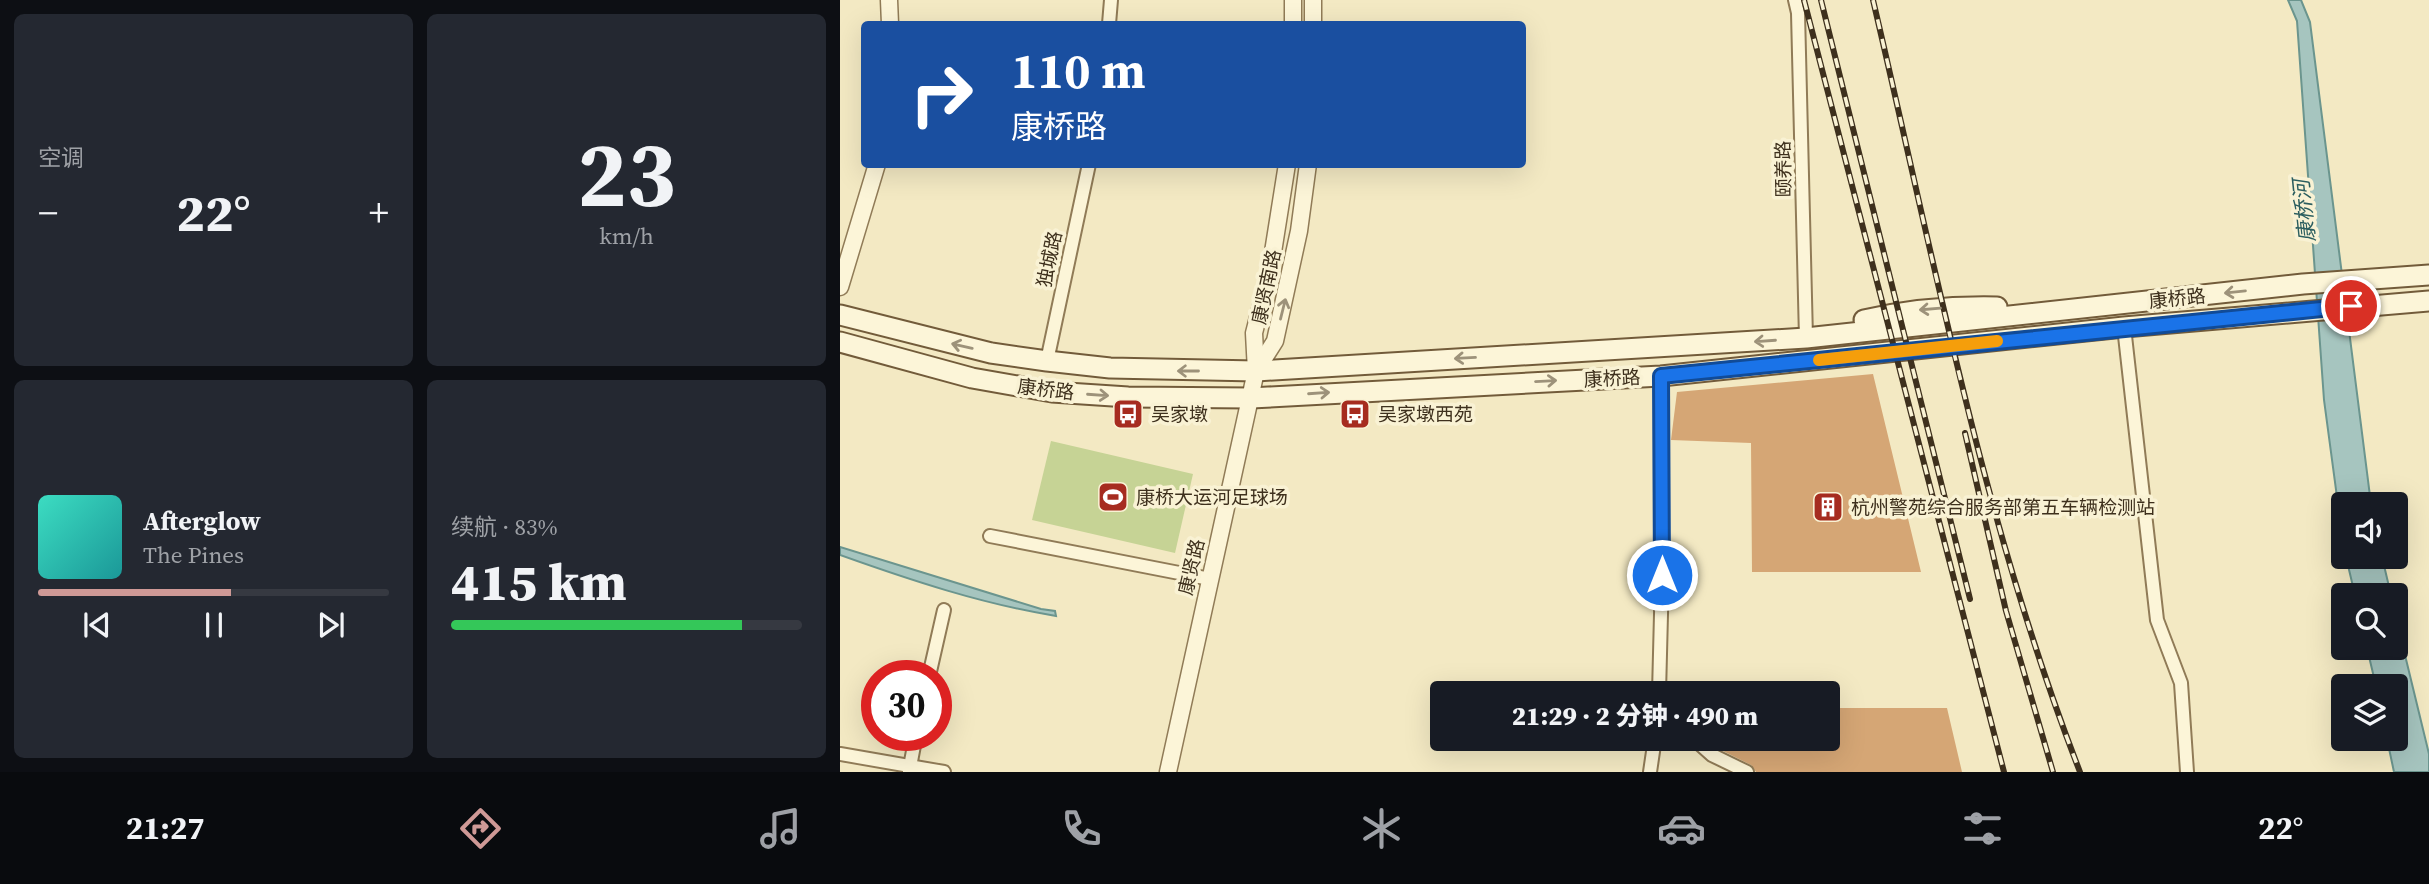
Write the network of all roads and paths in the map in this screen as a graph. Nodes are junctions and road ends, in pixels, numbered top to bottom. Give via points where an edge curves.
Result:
1 (889, 0) edge
2 (1111, 0) edge
3 (1293, 0) edge
4 (1312, 0) edge
5 (1795, 0) edge
6 (890, 21) edge
7 (1109, 21) edge
8 (1293, 21) edge
9 (1313, 21) edge
10 (876, 168) edge
11 (1088, 168) edge
12 (1286, 168) edge
13 (1307, 168) edge
14 (2429, 275) edge
15 (840, 288) edge
16 (2429, 301) edge
17 (840, 315) edge
18 (2124, 327) junction
19 (1806, 338) junction
20 (840, 342) edge
21 (1047, 361) junction
22 (1256, 371) junction
23 (1661, 376) junction
24 (1251, 398) junction
25 (990, 536) dead end
26 (1210, 579) junction
27 (944, 610) dead end
28 (933, 660) edge
29 (1659, 681) edge
30 (913, 751) edge
31 (1653, 751) edge
32 (1708, 751) edge
33 (840, 754) edge
34 (909, 769) edge
35 (944, 772) edge
36 (1168, 772) edge
37 (1650, 772) edge
38 (1747, 772) edge
39 (2188, 772) edge

1 - 6 street
2 - 7 street
3 - 8 street
4 - 9 street
5 - 19 street, 颐养路
10 - 15 street
11 - 21 street, 独城路
12 - 22 street, 康贤南路 via 1270,271 1254,333
22 -> 13 street, 康贤南路 via 1275,341
14 -> 19 main road, 康桥路
16 - 18 main road, 康桥路
21 -> 17 main road, 康桥路 via 991,353
18 - 23 main road, 康桥路
18 - 39 street via 2157,620 2181,684
19 -> 22 main road, 康桥路
20 -> 24 main road, 康桥路 via 972,378 1052,392
22 -> 21 main road, 康桥路 via 1110,368
22 - 24 street, 康贤路
24 -> 23 main road, 康桥路
23 - 29 street
24 - 26 street, 康贤路
25 - 26 street
26 - 36 street, 康贤路
27 - 28 street
30 - 34 street
31 - 37 street
32 - 38 street
33 - 34 street
34 - 35 street

